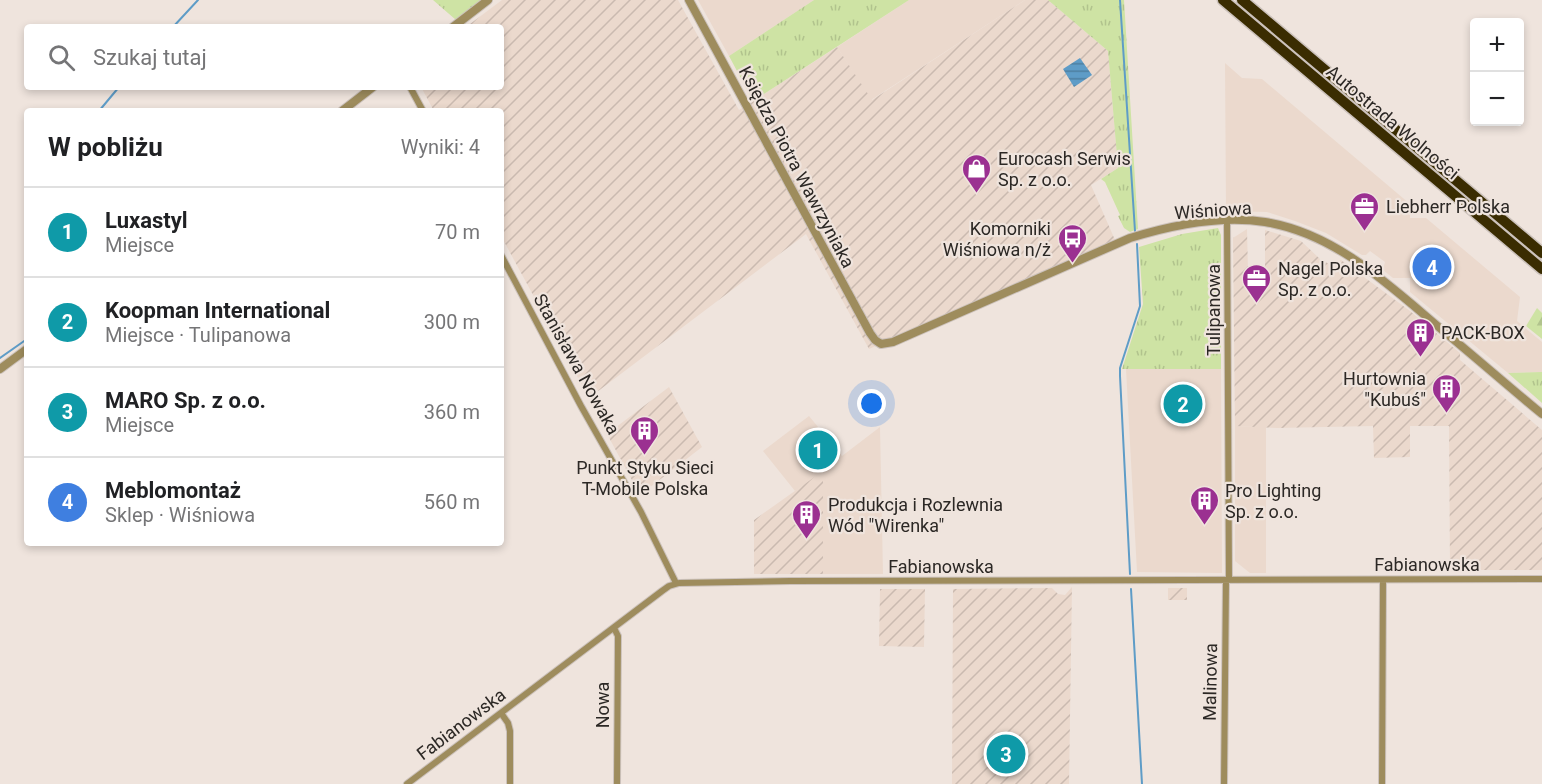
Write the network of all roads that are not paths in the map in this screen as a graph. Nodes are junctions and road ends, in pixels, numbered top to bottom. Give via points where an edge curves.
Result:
1 (488, 0) edge
2 (689, 0) edge
3 (1223, 0) edge
4 (1242, 0) edge
5 (457, 24) edge
6 (370, 90) edge
7 (412, 90) edge
8 (346, 108) edge
9 (421, 108) edge
10 (1227, 220) junction
11 (1542, 254) edge
12 (504, 261) edge
13 (1542, 269) edge
14 (881, 344) joint
15 (24, 351) edge
16 (0, 369) edge
17 (1542, 414) edge
18 (1542, 579) edge
19 (1227, 580) junction
20 (1383, 580) junction
21 (676, 584) junction
22 (614, 628) junction
23 (501, 713) junction
24 (407, 784) edge
25 (510, 784) edge
26 (617, 784) edge
27 (1224, 784) edge
28 (1382, 784) edge

1 - 5 street
2 - 14 street, Księdza Piotra Wawrzyniaka via 870,333
3 - 13 highway, Autostrada Wolności
4 - 11 highway, Autostrada Wolności
6 - 8 street
7 - 9 street
10 - 14 street, Wiśniowa via 1165,228 1130,238
10 - 17 street, Wiśniowa via 1286,227 1348,255 1396,290
10 - 19 street, Tulipanowa
12 - 21 street, Stanisława Nowaka
15 - 16 street
18 - 20 street, Fabianowska
19 - 20 street, Fabianowska
19 - 21 street, Fabianowska
19 - 27 street, Malinowa
20 - 28 street
21 - 22 street, Fabianowska
22 - 23 street, Fabianowska
22 - 26 street, Nowa via 618,636
23 - 24 street, Fabianowska
23 - 25 street via 510,731

